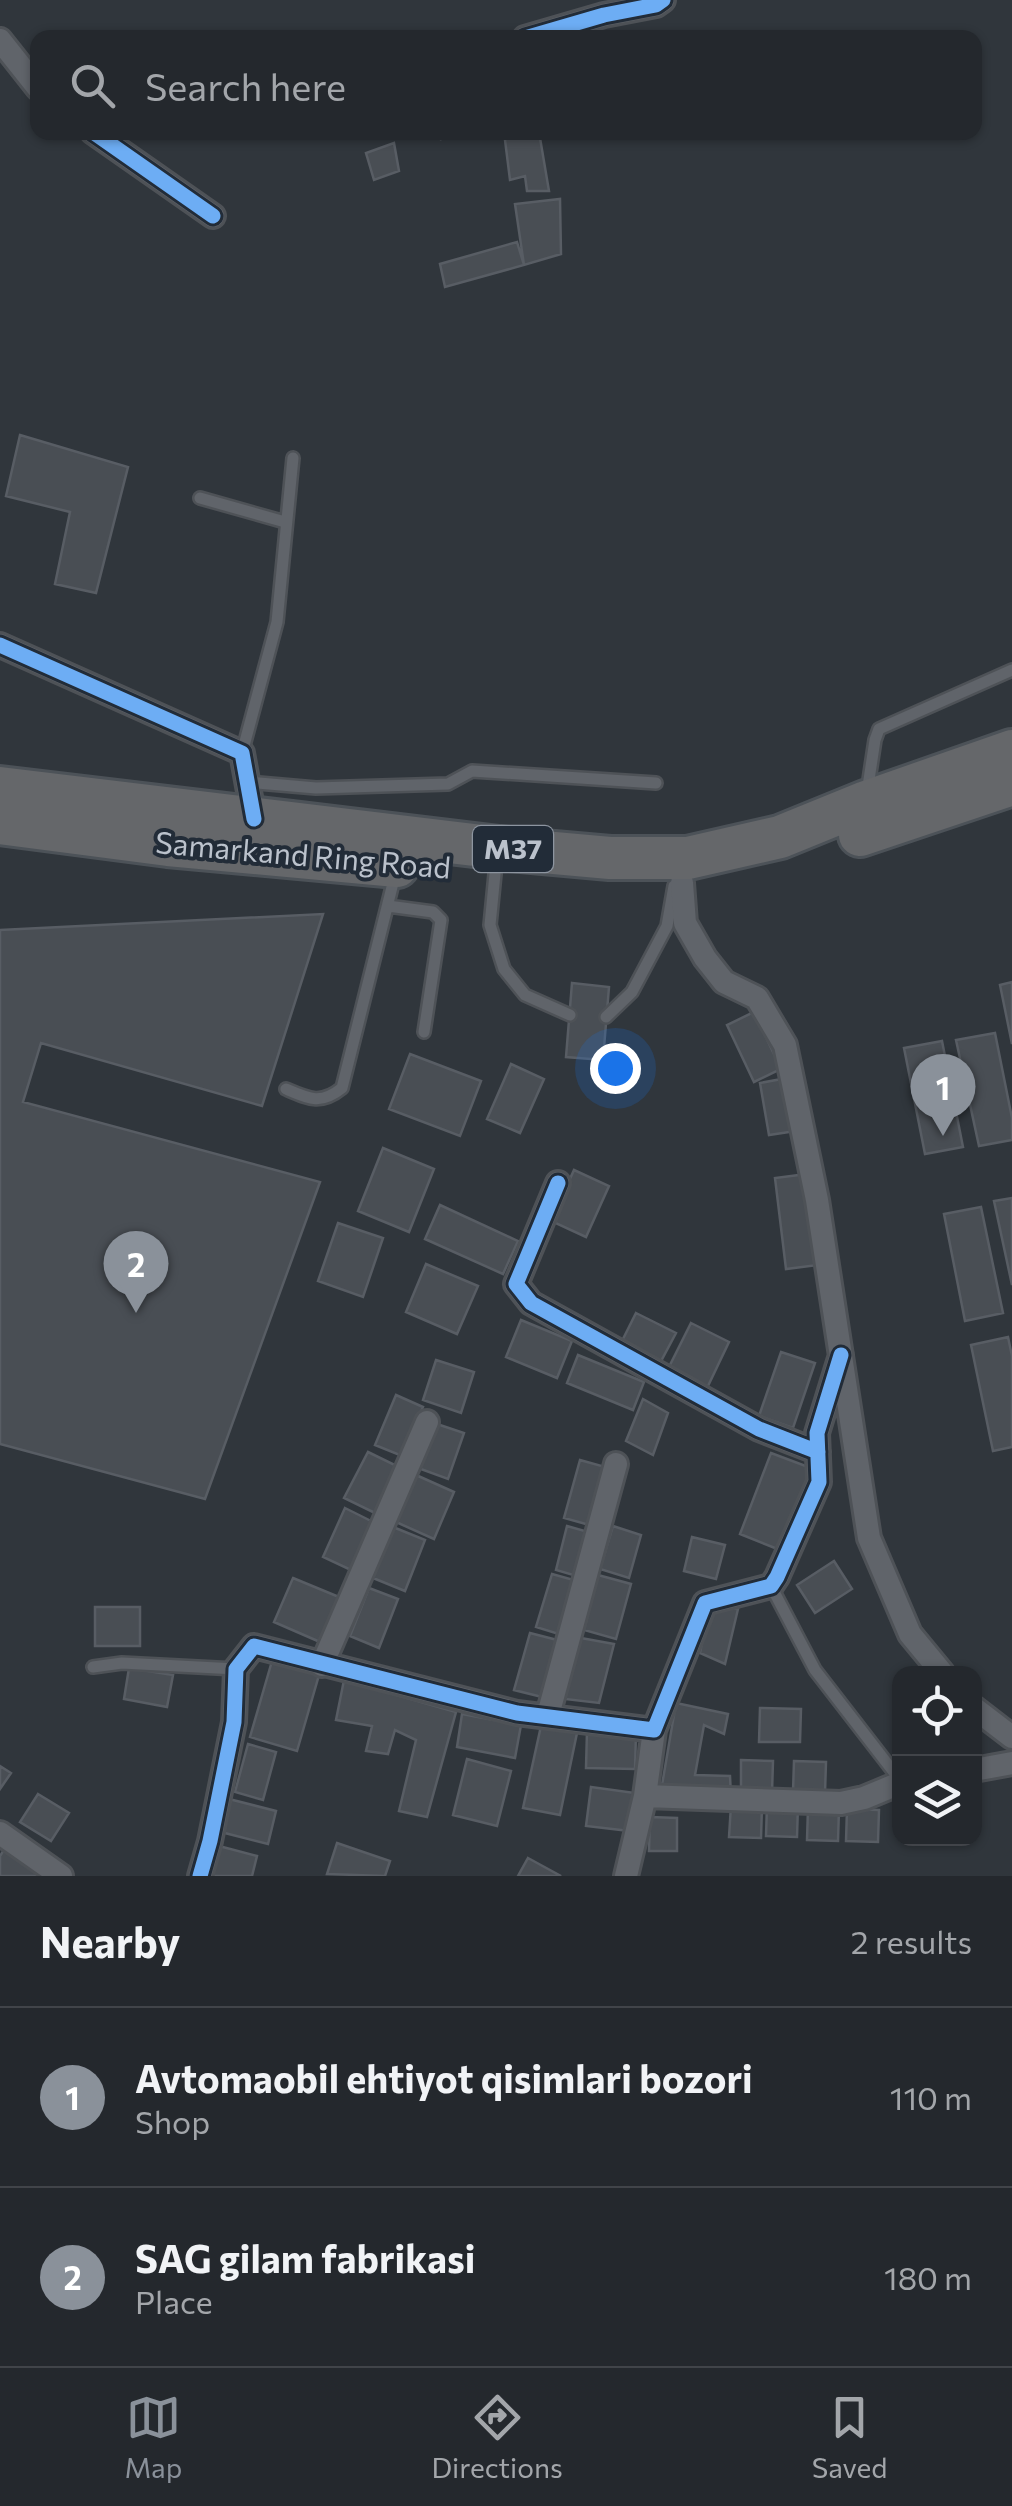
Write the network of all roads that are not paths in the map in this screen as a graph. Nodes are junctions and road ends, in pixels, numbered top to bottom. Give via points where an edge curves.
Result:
1 (663, 0) edge
2 (552, 30) edge
3 (0, 40) edge
4 (30, 78) edge
5 (104, 140) edge
6 (213, 216) dead end
7 (292, 458) dead end
8 (200, 498) dead end
9 (285, 522) junction
10 (0, 645) edge
11 (1012, 670) edge
12 (242, 753) junction
13 (1011, 779) edge
14 (656, 783) dead end
15 (0, 788) edge
16 (866, 802) junction
17 (269, 820) junction
18 (0, 824) edge
19 (494, 874) junction
20 (678, 883) junction
21 (392, 886) junction
22 (570, 1015) dead end
23 (606, 1017) dead end
24 (424, 1032) dead end
25 (286, 1089) dead end
26 (558, 1183) dead end
27 (841, 1356) junction
28 (427, 1422) dead end
29 (818, 1452) junction
30 (616, 1464) dead end
31 (771, 1586) junction
32 (322, 1666) junction
33 (936, 1666) edge
34 (93, 1667) dead end
35 (236, 1669) junction
36 (982, 1714) edge
37 (548, 1715) junction
38 (654, 1730) junction
39 (1012, 1736) edge
40 (1012, 1764) edge
41 (982, 1769) edge
42 (892, 1771) edge
43 (892, 1785) edge
44 (644, 1796) junction
45 (0, 1833) edge
46 (61, 1876) edge
47 (200, 1876) edge
48 (626, 1876) edge

1 - 2 street
3 - 4 street
5 - 6 street
7 - 9 lane
8 - 9 lane
9 - 12 lane via 277,622
10 - 12 street
11 - 16 lane via 880,729
12 - 17 street
13 - 16 highway, Samarkand Ring Road / M37
13 - 20 highway, Samarkand Ring Road / M37 via 772,865
14 - 17 lane via 472,771 448,784 316,788
15 - 17 highway, Samarkand Ring Road / M37
16 - 17 highway, Samarkand Ring Road / M37 via 780,837 688,858 610,858
17 - 18 highway, Samarkand Ring Road / M37
17 - 21 highway, Samarkand Ring Road / M37
19 - 20 highway, Samarkand Ring Road / M37
19 - 21 highway, Samarkand Ring Road / M37
19 - 22 lane via 490,925 504,969 525,994
20 - 23 lane via 668,926 632,992
20 - 27 street via 685,923 705,958 724,982 757,998 785,1045
21 - 24 lane via 441,920
21 - 25 lane via 342,1088 314,1101
26 - 29 street via 516,1284 531,1303 759,1429
27 - 29 street via 817,1433
27 - 33 street via 868,1538 910,1634
28 - 32 street
29 - 31 street via 819,1482
30 - 37 street
31 - 38 street via 705,1603
31 - 42 lane via 815,1670
32 - 35 street via 254,1646
32 - 37 street
34 - 35 lane via 122,1662
35 - 47 street via 234,1722
36 - 39 street
37 - 38 street
38 - 44 street
40 - 41 street
43 - 44 street via 841,1803
44 - 48 street
45 - 46 street

